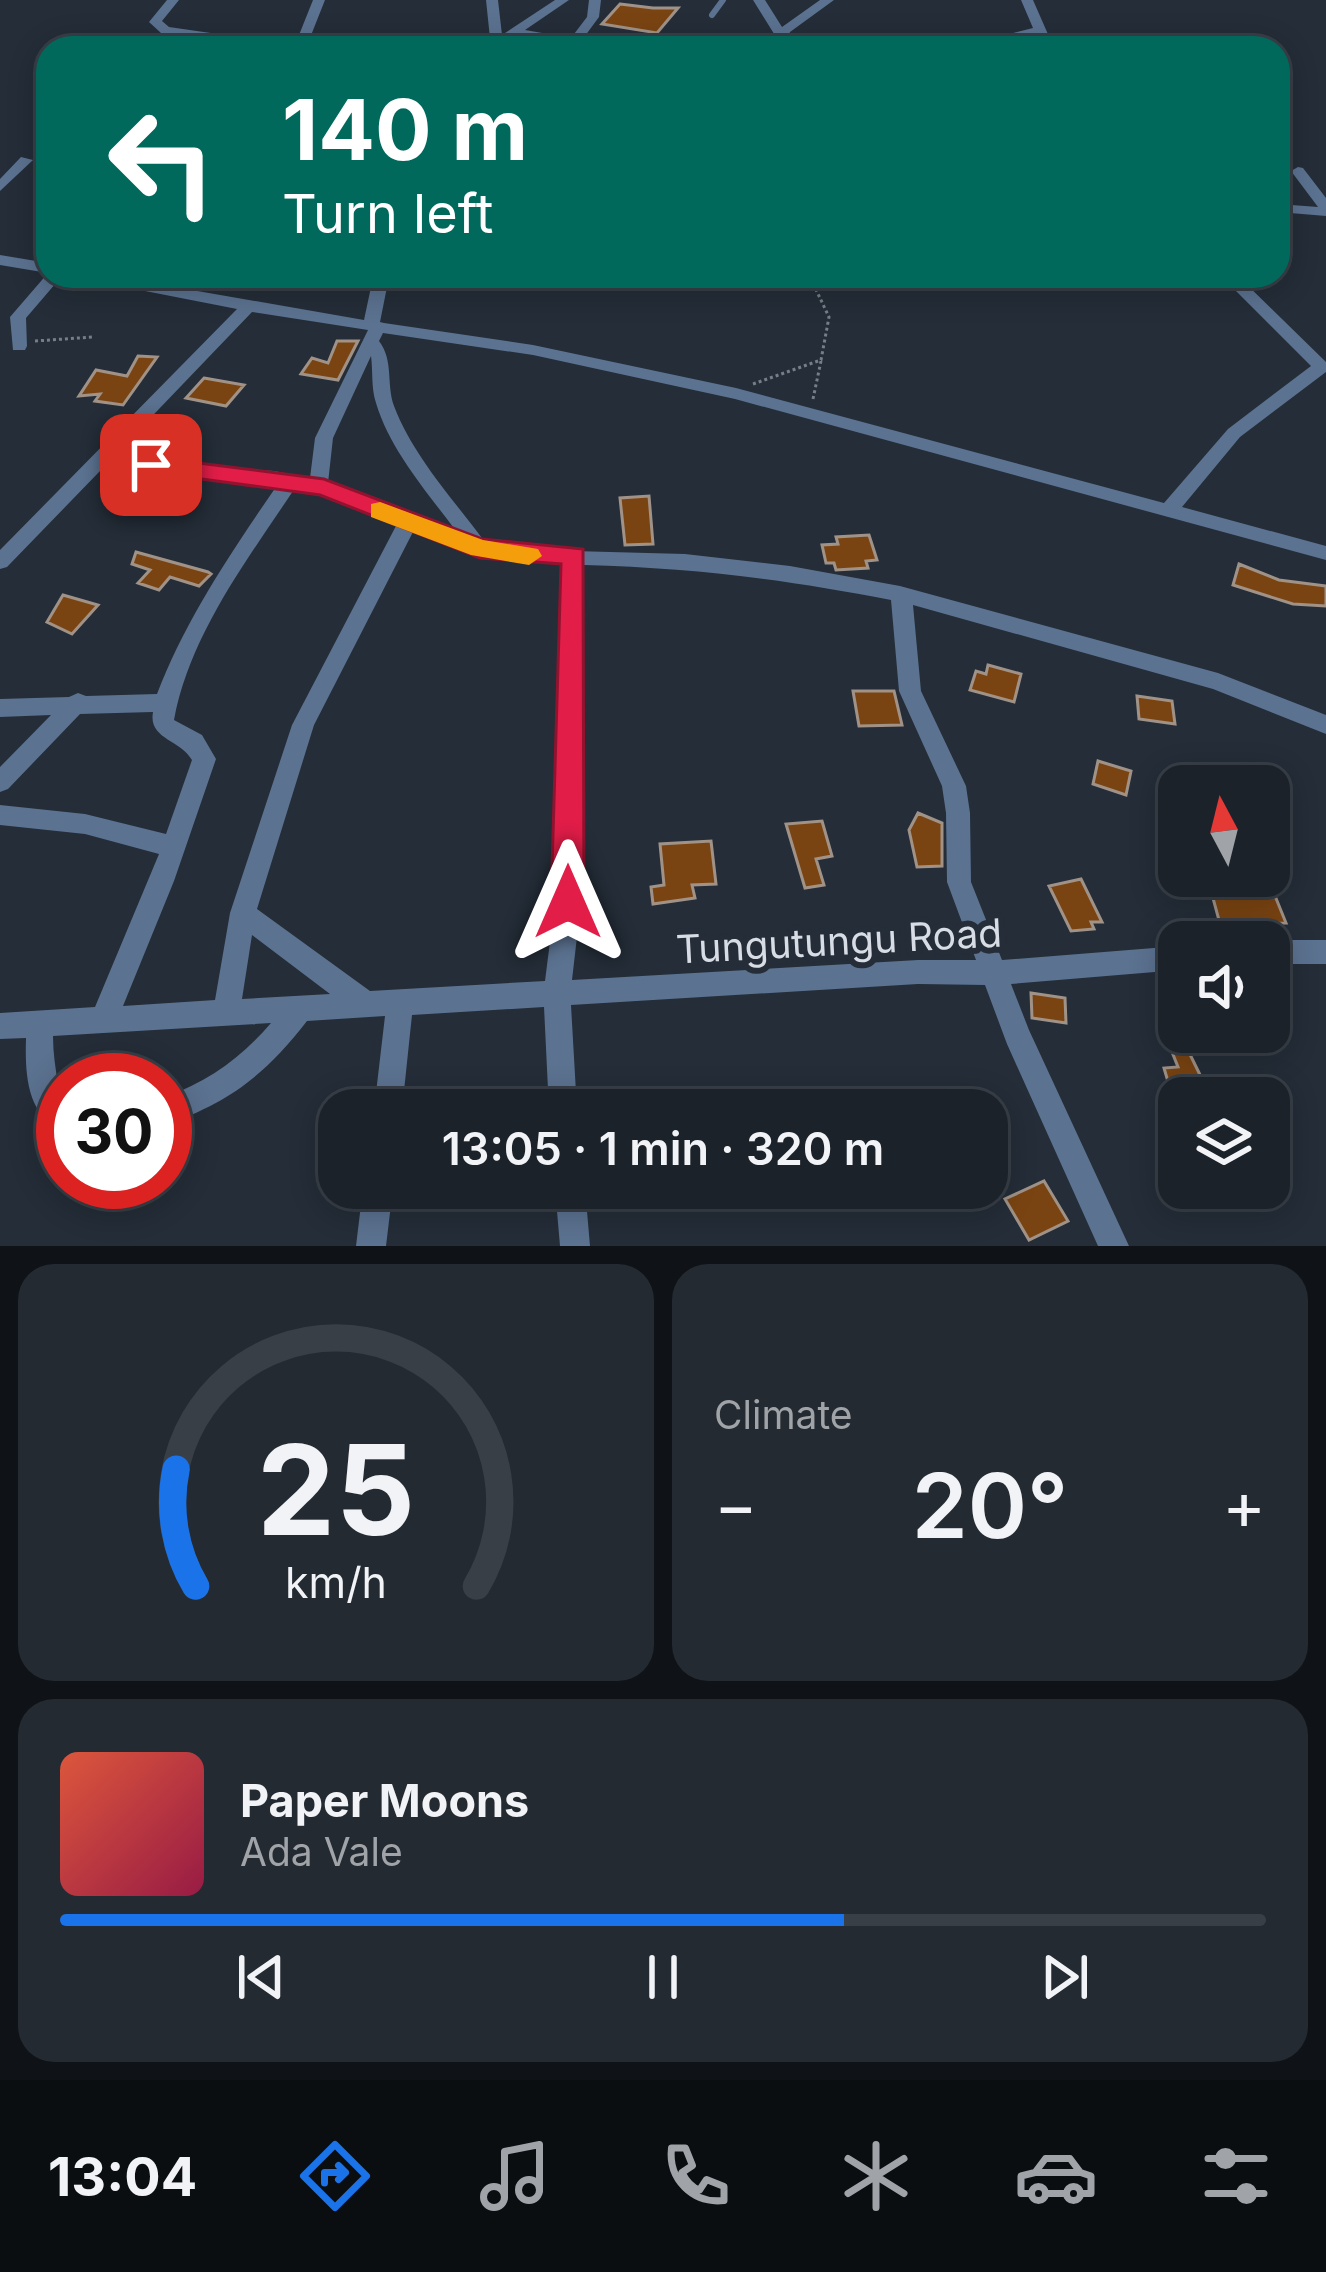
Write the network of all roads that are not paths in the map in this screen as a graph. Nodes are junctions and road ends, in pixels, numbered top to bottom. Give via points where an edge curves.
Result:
1 (172, 0) edge
2 (319, 0) edge
3 (492, 0) edge
4 (563, 0) edge
5 (595, 0) edge
6 (723, 0) edge
7 (759, 0) edge
8 (828, 0) edge
9 (1027, 0) edge
10 (712, 15) dead end
11 (1039, 30) junction
12 (514, 32) junction
13 (204, 36) edge
14 (302, 36) edge
15 (496, 36) edge
16 (509, 36) edge
17 (545, 36) edge
18 (579, 36) edge
19 (776, 36) edge
20 (786, 36) edge
21 (1008, 36) edge
22 (1042, 36) edge
23 (26, 160) dead end
24 (1298, 171) dead end
25 (0, 187) edge
26 (1290, 208) edge
27 (1326, 210) edge
28 (0, 260) edge
29 (36, 266) edge
30 (43, 288) edge
31 (175, 288) edge
32 (294, 288) edge
33 (379, 288) edge
34 (1242, 288) edge
35 (248, 307) junction
36 (270, 311) junction
37 (373, 329) junction
38 (19, 346) road end
39 (1322, 375) edge
40 (96, 463) junction
41 (290, 481) junction
42 (318, 486) junction
43 (1170, 509) junction
44 (407, 522) junction
45 (26, 540) junction
46 (0, 544) edge
47 (480, 548) junction
48 (1326, 553) edge
49 (574, 556) junction
50 (0, 562) edge
51 (900, 594) junction
52 (77, 702) junction
53 (163, 703) junction
54 (0, 708) edge
55 (1326, 725) edge
56 (0, 782) edge
57 (0, 815) edge
58 (174, 847) junction
59 (243, 913) junction
60 (1290, 952) edge
61 (1326, 952) edge
62 (1158, 960) edge
63 (995, 973) junction
64 (557, 992) junction
65 (400, 1000) junction
66 (364, 1003) junction
67 (301, 1006) junction
68 (226, 1012) junction
69 (103, 1021) junction
70 (39, 1024) junction
71 (0, 1026) edge
72 (40, 1053) edge
73 (390, 1089) edge
74 (562, 1089) edge
75 (192, 1103) edge
76 (376, 1209) edge
77 (572, 1209) edge
78 (1109, 1244) edge
79 (371, 1246) edge
80 (575, 1246) edge

1 - 13 street via 155,22
2 - 14 street
3 - 15 street
4 - 12 street
5 - 18 street
6 - 10 lane
7 - 19 street
8 - 20 street
9 - 11 street
11 - 21 street
11 - 22 street
12 - 16 street
12 - 17 street
23 - 25 street
24 - 27 street
26 - 27 street
28 - 29 street
30 - 38 street via 18,317
31 - 35 street
32 - 36 street
33 - 37 street
34 - 39 street via 1309,352
35 - 36 street
35 - 40 street
36 - 37 street
37 - 42 street via 324,438
37 - 43 street via 533,350 736,394
37 - 47 street via 383,402
39 - 43 street via 1274,399 1220,446
40 - 41 street
40 - 45 street
41 - 42 street
41 - 53 street via 176,668
42 - 44 street
43 - 48 street
44 - 47 street
44 - 59 street via 303,725
45 - 46 street
45 - 50 street
47 - 49 street
49 - 51 street via 790,573
49 - 64 street via 568,902
51 - 55 street via 1218,682
51 - 63 street via 908,677 950,772 963,830 959,882
52 - 53 street
52 - 54 street
52 - 56 street
53 - 58 street via 162,724 194,742 203,759
57 - 58 street via 85,824
58 - 69 street
59 - 66 street
59 - 68 street
60 - 61 street
62 - 63 street, Tungutungu Road
63 - 64 street, Tungutungu Road
63 - 78 street
64 - 65 street, Tungutungu Road
64 - 74 street
65 - 66 street, Tungutungu Road
65 - 73 street
66 - 67 street, Tungutungu Road
67 - 68 street, Tungutungu Road
67 - 75 street via 265,1055 215,1096
68 - 69 street, Tungutungu Road
69 - 70 street, Tungutungu Road
70 - 71 street, Tungutungu Road
70 - 72 street
76 - 79 street
77 - 80 street

